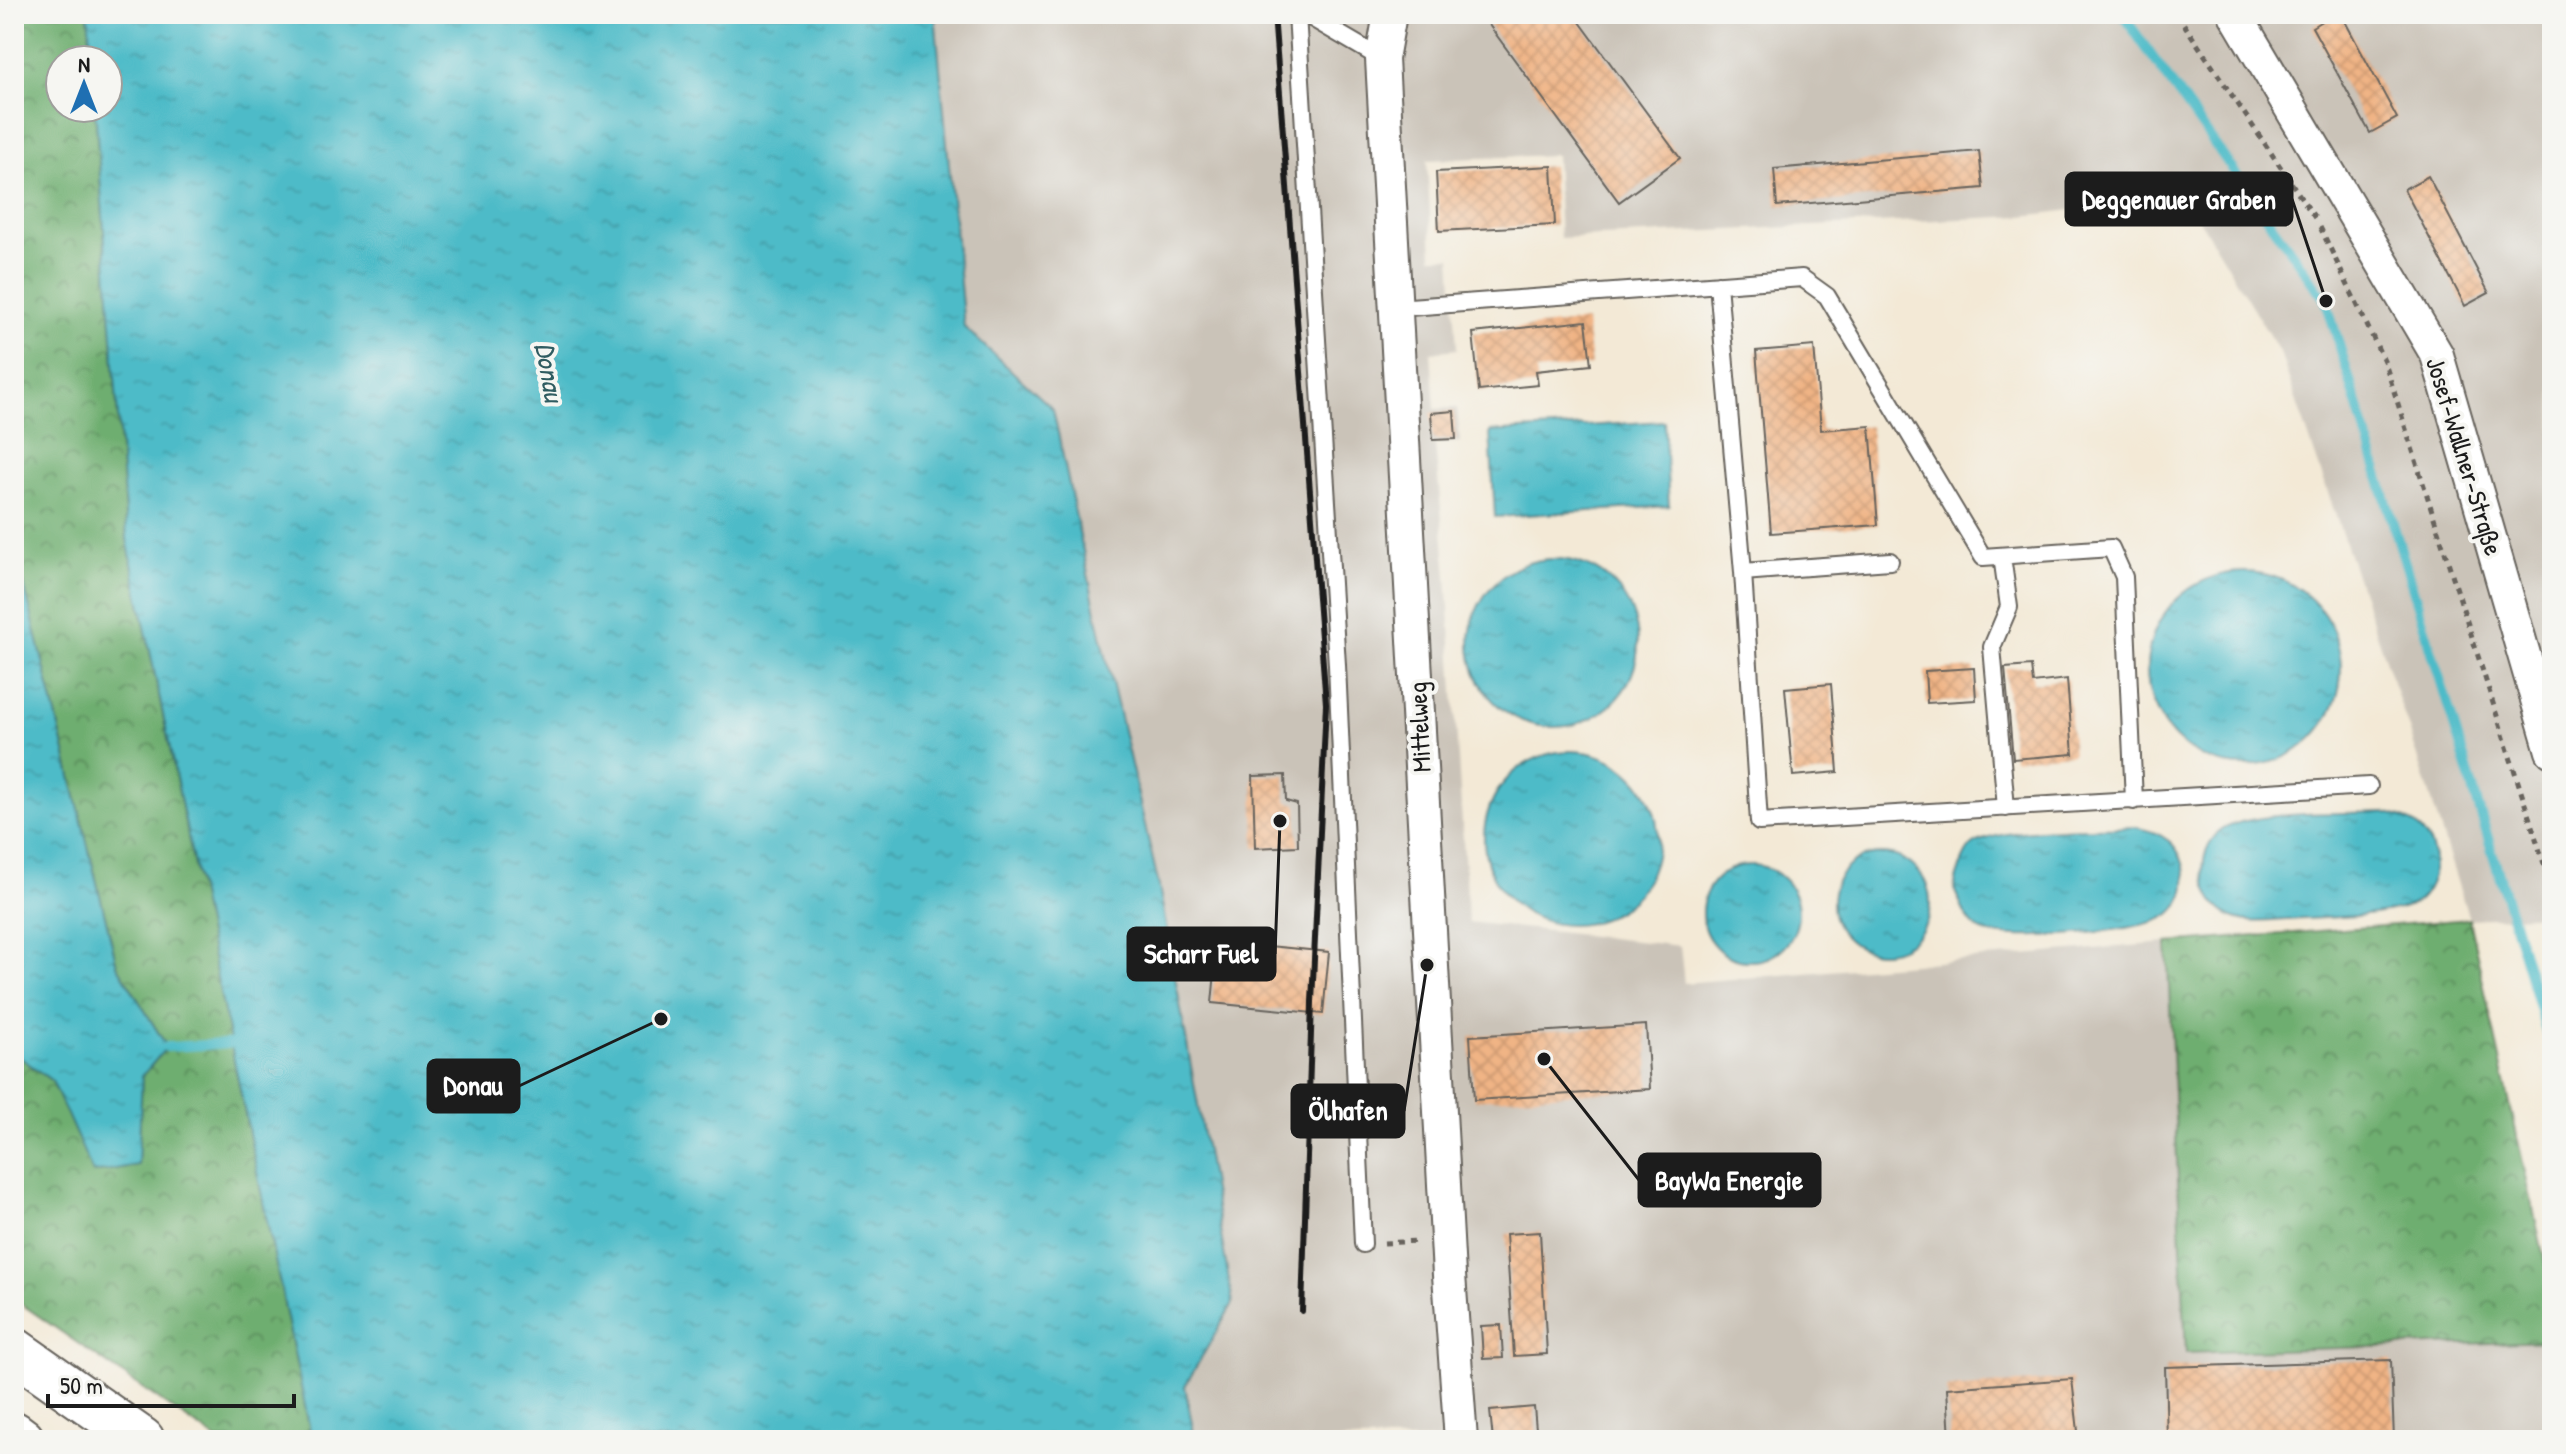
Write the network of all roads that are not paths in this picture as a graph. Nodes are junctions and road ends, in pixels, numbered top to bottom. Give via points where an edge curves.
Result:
1 (1297, 14) edge
2 (1305, 14) edge
3 (1390, 14) edge
4 (2235, 14) edge
5 (1382, 59) junction
6 (1718, 284) junction
7 (1396, 308) junction
8 (2002, 556) junction
9 (1890, 561) dead end
10 (1743, 572) junction
11 (2552, 751) edge
12 (2369, 786) dead end
13 (2134, 801) junction
14 (2006, 808) junction
15 (1363, 1244) road end
16 (14, 1350) edge
17 (14, 1434) edge
18 (22, 1440) edge
19 (142, 1440) edge
20 (1461, 1440) edge

1 - 15 lane via 1337,665
2 - 5 lane
3 - 5 street, Mittelweg
4 - 11 street, Josef-Wallner-Straße via 2437,355
5 - 7 street, Mittelweg
6 - 7 lane
6 - 8 lane via 1802,278 1827,296 1983,557
6 - 10 lane
7 - 20 street, Mittelweg
8 - 13 lane via 2111,548 2124,577
8 - 14 lane via 2009,607 1992,647
9 - 10 lane
10 - 14 lane via 1759,822
12 - 13 lane
13 - 14 lane
16 - 19 highway
17 - 18 highway

